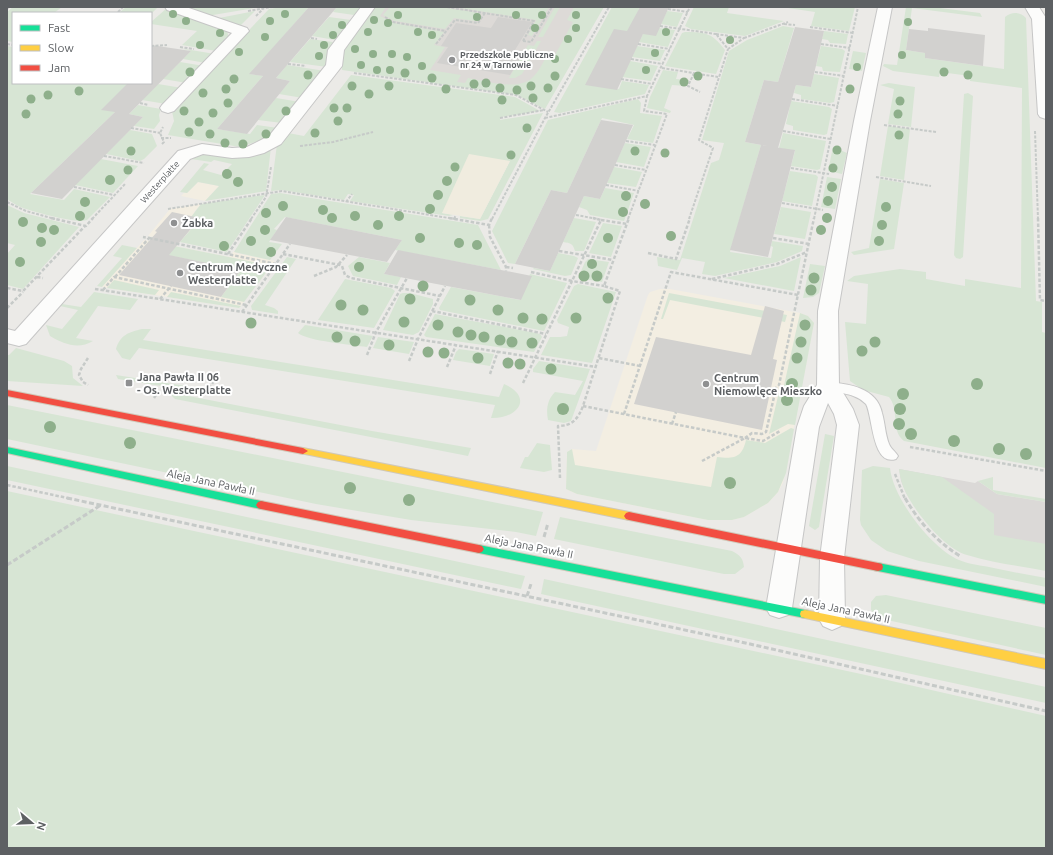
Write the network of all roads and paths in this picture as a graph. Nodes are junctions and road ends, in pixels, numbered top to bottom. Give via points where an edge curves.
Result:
1 (123, 7) edge
2 (172, 7) edge
3 (447, 7) edge
4 (552, 7) edge
5 (609, 7) edge
6 (690, 7) edge
7 (858, 7) edge
8 (885, 7) edge
9 (1017, 7) edge
10 (1030, 7) edge
11 (668, 9) dead end
12 (374, 11) edge
13 (118, 12) dead end
14 (688, 12) junction
15 (485, 13) junction
16 (788, 22) dead end
17 (782, 24) junction
18 (795, 25) dead end
19 (660, 26) dead end
20 (810, 27) dead end
21 (680, 29) junction
22 (446, 31) junction
23 (853, 33) junction
24 (716, 34) junction
25 (744, 38) junction
26 (436, 44) dead end
27 (638, 44) dead end
28 (821, 44) dead end
29 (167, 45) dead end
30 (152, 46) edge
31 (850, 48) junction
32 (670, 49) junction
33 (728, 49) junction
34 (876, 52) junction
35 (631, 59) dead end
36 (288, 64) dead end
37 (663, 64) junction
38 (662, 68) junction
39 (332, 70) junction
40 (1045, 70) edge
41 (814, 72) dead end
42 (694, 73) junction
43 (844, 76) junction
44 (718, 77) junction
45 (621, 79) dead end
46 (870, 80) junction
47 (653, 84) junction
48 (700, 92) dead end
49 (647, 96) junction
50 (792, 99) dead end
51 (1046, 104) edge
52 (838, 106) junction
53 (168, 108) joint
54 (544, 110) junction
55 (548, 112) junction
56 (500, 118) dead end
57 (545, 118) junction
58 (862, 121) junction
59 (132, 128) dead end
60 (1035, 128) dead end
61 (784, 131) dead end
62 (373, 132) dead end
63 (936, 132) dead end
64 (160, 133) junction
65 (831, 139) junction
66 (626, 141) dead end
67 (655, 145) junction
68 (271, 146) junction
69 (159, 147) dead end
70 (104, 156) dead end
71 (149, 158) dead end
72 (144, 163) junction
73 (615, 165) dead end
74 (791, 168) dead end
75 (139, 169) dead end
76 (646, 170) junction
77 (823, 174) junction
78 (852, 175) junction
79 (129, 179) dead end
80 (606, 185) dead end
81 (931, 186) dead end
82 (74, 187) dead end
83 (639, 191) junction
84 (268, 192) junction
85 (352, 194) dead end
86 (114, 195) junction
87 (7, 202) edge
88 (346, 202) junction
89 (782, 203) dead end
90 (816, 209) junction
91 (163, 214) dead end
92 (845, 214) junction
93 (456, 215) dead end
94 (576, 215) dead end
95 (454, 219) junction
96 (600, 220) junction
97 (626, 224) junction
98 (489, 225) junction
99 (86, 226) junction
100 (148, 232) dead end
101 (143, 237) junction
102 (149, 238) junction
103 (773, 238) dead end
104 (108, 240) junction
105 (290, 244) dead end
106 (809, 244) junction
107 (559, 251) dead end
108 (807, 252) junction
109 (228, 254) junction
110 (283, 254) junction
111 (648, 254) dead end
112 (347, 255) dead end
113 (584, 255) junction
114 (613, 260) junction
115 (276, 264) junction
116 (340, 265) junction
117 (506, 267) junction
118 (513, 268) dead end
119 (506, 271) dead end
120 (532, 272) dead end
121 (314, 276) dead end
122 (36, 277) junction
123 (114, 277) junction
124 (407, 278) dead end
125 (712, 279) junction
126 (572, 281) junction
127 (68, 284) junction
128 (445, 286) dead end
129 (604, 286) junction
130 (7, 288) edge
131 (170, 288) junction
132 (401, 288) junction
133 (103, 290) junction
134 (23, 291) junction
135 (798, 295) junction
136 (440, 296) junction
137 (160, 299) junction
138 (1046, 301) edge
139 (246, 306) junction
140 (7, 308) edge
141 (432, 311) junction
142 (242, 312) junction
143 (376, 332) junction
144 (546, 334) junction
145 (7, 336) edge
146 (418, 339) junction
147 (456, 345) junction
148 (498, 351) junction
149 (367, 355) dead end
150 (535, 357) junction
151 (599, 358) junction
152 (409, 361) dead end
153 (640, 366) junction
154 (596, 367) junction
155 (447, 368) dead end
156 (490, 374) dead end
157 (214, 381) dead end
158 (523, 383) dead end
159 (828, 386) junction
160 (7, 393) edge
161 (154, 398) dead end
162 (583, 406) junction
163 (676, 412) dead end
164 (624, 414) junction
165 (672, 424) junction
166 (7, 450) edge
167 (891, 456) joint
168 (7, 485) edge
169 (554, 500) junction
170 (101, 505) junction
171 (789, 549) junction
172 (962, 557) dead end
173 (832, 558) junction
174 (537, 559) junction
175 (7, 565) edge
176 (528, 596) junction
177 (1046, 600) edge
178 (779, 608) junction
179 (832, 618) junction
180 (1046, 664) edge
181 (1046, 711) edge

1 - 13 path
2 - 53 street via 242,31
3 - 15 path
4 - 15 path via 531,42 522,41 534,21
5 - 55 path
6 - 14 path
7 - 23 path
8 - 34 street
9 - 10 street
10 - 40 street via 1039,19
11 - 14 path
12 - 22 path via 393,22
12 - 39 street, Westerplatte via 336,50 336,62
14 - 21 path
15 - 22 path via 478,23 455,20
16 - 17 path
17 - 18 path
17 - 25 path
19 - 21 path
20 - 23 path
21 - 24 path
21 - 32 path
22 - 26 path
23 - 31 path
24 - 25 path
24 - 33 path
25 - 33 path
27 - 32 path
28 - 31 path
29 - 30 path
31 - 34 path
31 - 43 path
32 - 37 path
33 - 44 path
34 - 46 street
35 - 37 path
36 - 39 path
37 - 38 path
38 - 42 path
38 - 47 path
39 - 54 path via 516,95
39 - 68 street, Westerplatte
40 - 51 street
41 - 43 path
42 - 44 path
42 - 48 path via 688,86
43 - 46 path
43 - 52 path
44 - 111 path via 699,140 713,148 676,258
45 - 47 path
46 - 58 street
47 - 49 path
49 - 57 path
49 - 67 path via 644,110 667,114
50 - 52 path
52 - 65 path
53 - 64 path
54 - 55 path
54 - 56 path
55 - 57 path
57 - 98 path
58 - 63 path
58 - 78 street
59 - 64 path
60 - 138 path via 1040,300
61 - 65 path
62 - 68 path via 333,142
64 - 69 path via 164,142
65 - 77 path
66 - 67 path
67 - 76 path
68 - 84 path
68 - 104 street, Westerplatte via 249,152 202,149 184,155
70 - 72 path
71 - 72 path
72 - 75 path
73 - 76 path
74 - 77 path
76 - 83 path
77 - 78 path
77 - 90 path
78 - 81 path
78 - 92 street
79 - 86 path
80 - 83 path
82 - 86 path
83 - 97 path
84 - 88 path
84 - 91 path via 168,208
84 - 109 path
85 - 88 path
86 - 99 path
87 - 99 path via 17,208
88 - 95 path
89 - 90 path
90 - 92 path
90 - 106 path
92 - 159 street via 828,311
93 - 95 path
94 - 96 path
95 - 98 path
96 - 97 path
96 - 113 path
97 - 114 path
98 - 117 path via 490,237
99 - 122 path
100 - 101 path
101 - 102 path
101 - 104 path via 136,245
102 - 109 path
102 - 123 path
103 - 106 path
104 - 127 street, Westerplatte
105 - 110 path
106 - 108 path
107 - 113 path
108 - 125 path via 777,264
108 - 135 path
109 - 115 path
110 - 115 path
110 - 116 path
112 - 116 path
113 - 114 path
113 - 126 path
114 - 129 path
115 - 139 path
116 - 121 path
116 - 132 path via 347,277
117 - 118 path
117 - 119 path
120 - 126 path
122 - 127 path
122 - 134 path
123 - 131 path
123 - 133 path
124 - 132 path
125 - 135 path
125 - 153 path via 671,272
126 - 129 path
126 - 144 path
127 - 133 path
127 - 145 street, Westerplatte via 19,339
128 - 136 path
129 - 151 path via 620,291
130 - 134 path
131 - 137 path
131 - 139 path
132 - 136 path
132 - 143 path
133 - 137 path
134 - 140 path
135 - 165 path via 766,432 752,433 744,438
136 - 141 path
137 - 142 path
139 - 142 path
141 - 144 path
141 - 146 path
142 - 143 path
143 - 146 path
143 - 149 path
144 - 150 path
146 - 147 path
146 - 152 path
147 - 148 path
147 - 155 path
148 - 150 path
148 - 156 path
150 - 154 path
150 - 158 path
151 - 153 path
151 - 154 path
153 - 164 path
154 - 162 path
157 - 161 path via 208,390 200,394 162,390
159 - 167 lane via 856,392 869,399 874,406 883,447
159 - 171 street via 809,421
159 - 173 street via 846,415 848,425
160 - 169 main road
162 - 164 path
162 - 169 path via 574,424 558,426 560,485
163 - 165 path
164 - 165 path
166 - 174 main road, Aleja Jana Pawła II via 357,525
167 - 172 path via 897,482 910,508 936,538
168 - 170 path
169 - 171 main road
169 - 174 path
170 - 175 path
170 - 176 path
171 - 173 main road
171 - 178 street
173 - 177 main road
173 - 179 street
174 - 176 path
174 - 178 main road, Aleja Jana Pawła II
176 - 181 path
178 - 179 main road, Aleja Jana Pawła II
179 - 180 main road, Aleja Jana Pawła II

